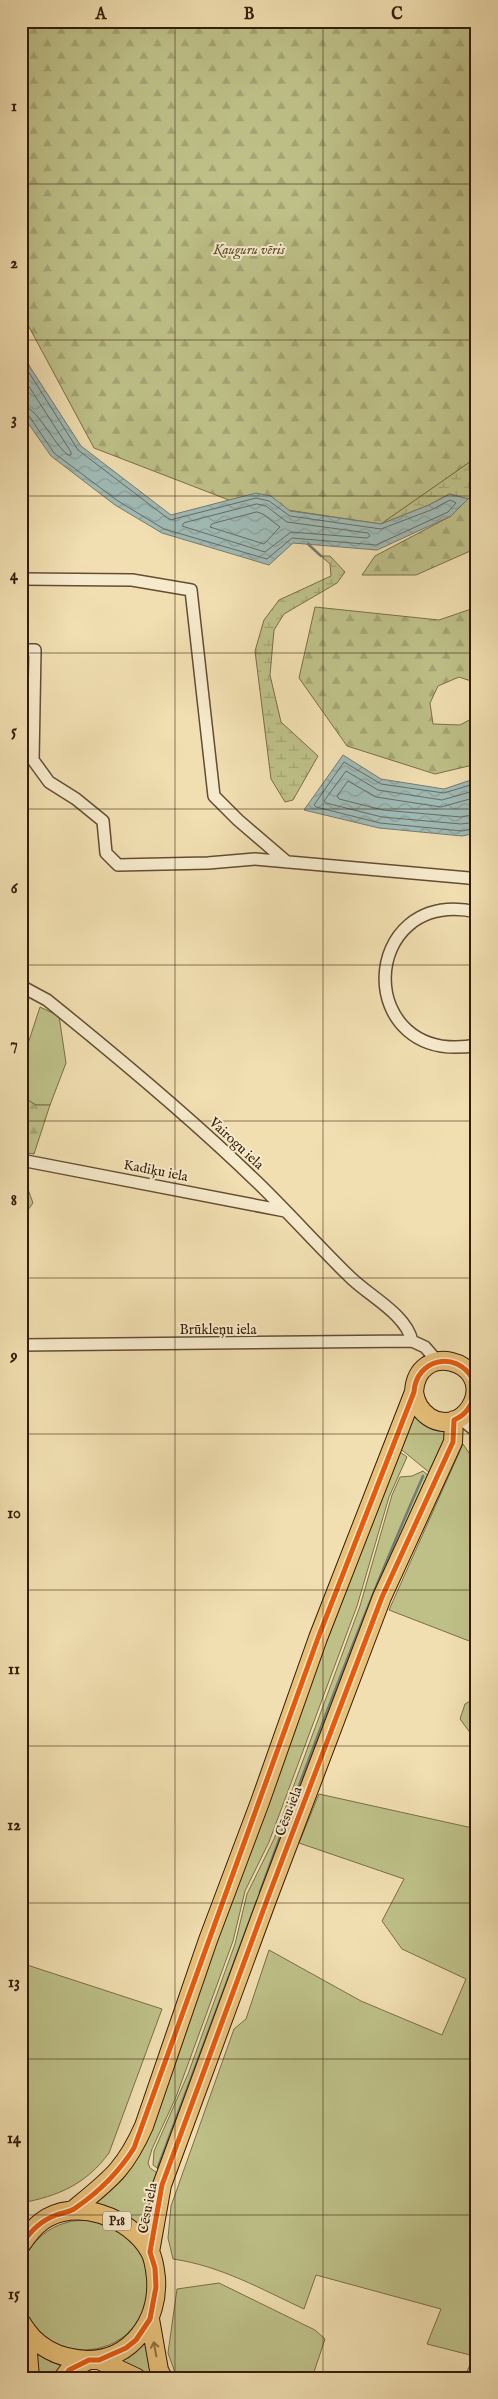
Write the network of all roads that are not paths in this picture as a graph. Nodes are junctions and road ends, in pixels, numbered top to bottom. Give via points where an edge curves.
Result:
1 (21, 579) edge
2 (21, 650) edge
3 (287, 862) junction
4 (477, 881) edge
5 (477, 912) edge
6 (21, 986) edge
7 (477, 1045) edge
8 (21, 1160) edge
9 (285, 1211) junction
10 (414, 1342) junction
11 (21, 1345) edge
12 (432, 1364) junction
13 (414, 1392) junction
14 (469, 1398) edge
15 (477, 1425) edge
16 (477, 1432) edge
17 (73, 2210) junction
18 (42, 2221) junction
19 (21, 2222) edge
20 (21, 2245) edge
21 (150, 2252) junction
22 (150, 2319) junction
23 (24, 2326) edge
24 (94, 2360) junction
25 (30, 2378) edge
26 (63, 2378) edge
27 (137, 2378) edge
28 (162, 2378) edge

1 - 3 street via 132,580 191,590 214,796
2 - 3 street via 35,650 34,760 49,782 103,822 106,853 118,865 208,864 256,859
3 - 4 street
5 - 7 street via 460,908 422,916 394,943 386,961 384,980 388,1002 398,1021 414,1037 434,1046 456,1049
6 - 9 street, Vairogu iela via 47,1000 112,1052 188,1117
8 - 9 street, Kadiķu iela
9 - 10 street, Vairogu iela via 351,1278 410,1331
10 - 11 street, Brūkleņu iela
10 - 12 street via 425,1347
12 - 13 main road via 417,1377
12 - 14 main road via 453,1362 462,1366
13 - 14 main road via 417,1405 427,1416 440,1421
13 - 17 main road via 318,1638 144,2126 122,2168
14 - 15 street
14 - 16 street
14 - 21 main road, Cēsu iela via 382,1597 162,2185
17 - 18 main road, P18
17 - 21 main road, P18 via 96,2213 120,2222 137,2235
18 - 19 main road, P18
18 - 20 main road, P18
21 - 22 main road, P18 via 156,2287
22 - 24 main road, P18 via 136,2340 126,2348
28 -> 22 main road, P18
23 - 24 main road via 46,2349 58,2356
23 - 25 main road
24 - 26 main road via 69,2370
24 - 27 main road

